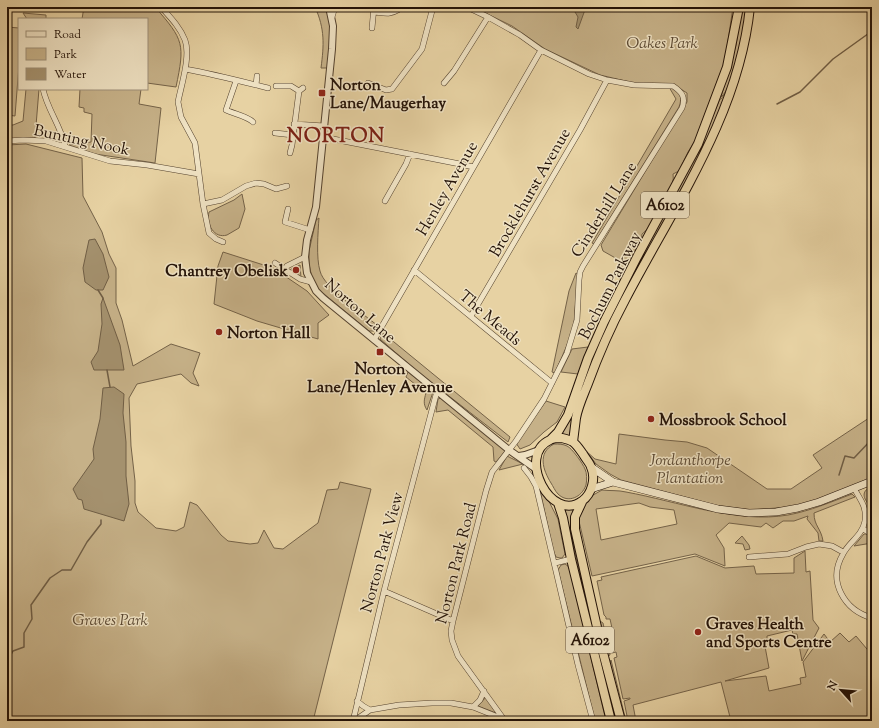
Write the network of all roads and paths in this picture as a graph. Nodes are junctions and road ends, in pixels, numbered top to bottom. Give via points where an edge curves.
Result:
1 (161, 7) edge
2 (329, 7) edge
3 (335, 7) edge
4 (433, 7) edge
5 (467, 7) edge
6 (739, 7) edge
7 (750, 7) edge
8 (374, 9) edge
9 (398, 10) dead end
10 (332, 17) junction
11 (488, 17) junction
12 (372, 28) dead end
13 (541, 50) junction
14 (184, 69) junction
15 (257, 76) dead end
16 (607, 80) junction
17 (236, 81) junction
18 (368, 83) dead end
19 (444, 83) dead end
20 (256, 85) junction
21 (276, 86) dead end
22 (268, 88) dead end
23 (43, 90) edge
24 (253, 122) dead end
25 (294, 124) junction
26 (324, 126) junction
27 (275, 132) dead end
28 (293, 134) junction
29 (324, 137) junction
30 (7, 141) edge
31 (65, 146) junction
32 (290, 153) dead end
33 (410, 154) junction
34 (473, 167) junction
35 (199, 174) junction
36 (287, 186) dead end
37 (384, 201) dead end
38 (203, 204) junction
39 (288, 209) dead end
40 (310, 230) junction
41 (223, 242) dead end
42 (305, 257) junction
43 (275, 263) dead end
44 (285, 269) junction
45 (414, 270) junction
46 (310, 282) junction
47 (471, 316) junction
48 (374, 340) junction
49 (552, 383) junction
50 (437, 391) junction
51 (551, 439) junction
52 (573, 442) junction
53 (509, 450) junction
54 (539, 450) junction
55 (519, 456) junction
56 (591, 467) junction
57 (524, 468) dead end
58 (536, 469) junction
59 (872, 481) edge
60 (613, 482) junction
61 (854, 488) junction
62 (591, 489) junction
63 (582, 502) junction
64 (558, 503) junction
65 (862, 529) junction
66 (872, 534) edge
67 (843, 552) junction
68 (749, 557) dead end
69 (571, 559) junction
70 (555, 563) junction
71 (384, 591) junction
72 (872, 618) edge
73 (453, 621) junction
74 (484, 691) junction
75 (358, 701) junction
76 (473, 707) junction
77 (370, 710) junction
78 (504, 720) edge
79 (353, 721) edge
80 (593, 721) edge
81 (611, 721) edge
82 (620, 721) edge

1 - 14 street via 185,41 187,59
2 - 10 street, Norton Lane
3 - 10 street
4 - 18 street via 422,49 392,89 386,90
5 - 11 street
6 - 51 highway, Bochum Parkway / A6102 via 727,67 698,144 604,322 568,414
7 - 52 highway, Bochum Parkway / A6102 via 741,61 729,99 710,144 647,258 599,354 576,417
8 - 9 street via 388,14
8 - 12 street
10 - 26 street, Norton Lane via 332,49
11 - 13 street
11 - 19 street
13 - 16 street
13 - 34 street, Henley Avenue
14 - 17 street
14 - 35 street via 178,109 195,143
15 - 20 street
16 - 47 street, Brocklehurst Avenue
16 - 49 street, Cinderhill Lane via 634,85 673,86 683,94 684,102 580,272 576,328
17 - 20 street
17 - 24 street via 226,110 248,117
20 - 22 street
21 - 25 street via 301,89
23 - 31 street
25 - 26 street
25 - 28 street
26 - 29 street, Norton Lane
27 - 28 street
28 - 32 street
29 - 33 street
29 - 40 street, Norton Lane via 316,206
30 - 31 street, Bunting Nook via 46,141
31 - 35 street, Bunting Nook via 110,161
33 - 34 street
33 - 37 street
34 - 45 street, Henley Avenue
35 - 38 street
36 - 38 street via 276,189 260,182 246,186 222,200
38 - 41 street via 209,233
39 - 40 street via 285,222
40 - 42 street, Norton Lane
42 - 44 street
42 - 46 street, Norton Lane via 306,273
43 - 44 street
44 - 46 street
45 - 47 street, The Meads
45 - 48 street, Henley Avenue
46 - 48 street, Norton Lane via 323,298
47 - 49 street, The Meads
48 - 50 street, Norton Lane
49 - 53 street, Cinderhill Lane
50 - 53 street, Norton Lane
50 - 71 street, Norton Park View
51 - 52 highway via 562,438
51 - 54 highway
52 - 56 highway
53 - 55 street, Norton Lane
53 - 73 street, Norton Park Road via 490,478
54 - 55 street
54 - 58 highway via 536,455
55 - 58 street, Norton Lane
56 - 60 main road
56 - 62 highway
57 - 70 street via 536,486
58 - 64 highway via 550,498
59 - 61 main road
60 - 61 main road via 718,509 750,513 798,508
60 - 62 main road
61 - 65 street via 865,510
62 - 63 highway
63 - 64 highway via 572,505
63 - 82 highway, A6102 via 575,518 575,529
64 - 69 highway, A6102
65 - 66 street
65 - 67 street
67 - 68 street via 832,546 819,544 788,554
67 - 72 street via 836,572 840,593 857,612
69 - 70 street
69 - 81 highway, A6102
70 - 80 street
71 - 73 street
71 - 75 street, Norton Park View
73 - 74 street, Norton Park Road via 451,635 454,648
74 - 76 street
74 - 78 street, Norton Park Road
75 - 77 street
75 - 79 street, Norton Park View
76 - 77 street via 432,703 398,704
76 - 78 street
77 - 79 street

